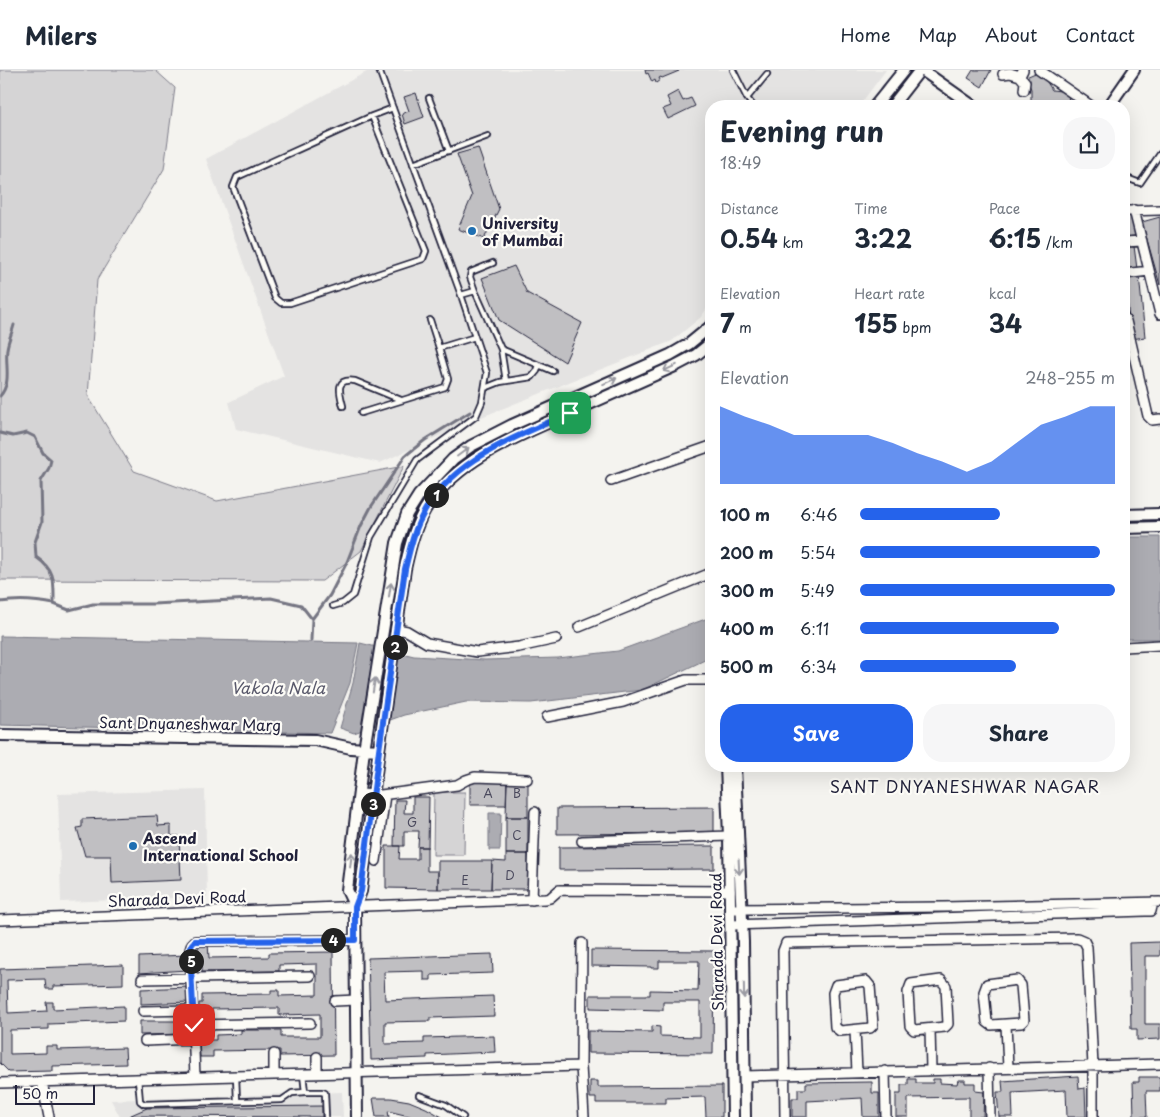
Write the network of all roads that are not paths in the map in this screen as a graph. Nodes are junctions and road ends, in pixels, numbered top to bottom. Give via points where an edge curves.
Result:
1 (379, 70) edge
2 (733, 70) edge
3 (904, 70) edge
4 (921, 70) edge
5 (1039, 70) edge
6 (1134, 70) edge
7 (1021, 73) edge
8 (767, 74) dead end
9 (1003, 74) dead end
10 (1024, 90) dead end
11 (429, 98) dead end
12 (746, 98) joint
13 (880, 100) edge
14 (897, 100) edge
15 (964, 100) edge
16 (1082, 100) edge
17 (1113, 100) edge
18 (393, 108) junction
19 (372, 116) junction
20 (488, 136) dead end
21 (448, 151) junction
22 (1160, 154) edge
23 (413, 164) junction
24 (1130, 179) edge
25 (1130, 210) edge
26 (1134, 210) junction
27 (1160, 210) edge
28 (1142, 241) junction
29 (1130, 242) edge
30 (493, 263) dead end
31 (1149, 271) junction
32 (1130, 273) edge
33 (475, 291) junction
34 (461, 296) junction
35 (1160, 314) edge
36 (430, 320) dead end
37 (705, 331) edge
38 (475, 337) junction
39 (1130, 338) edge
40 (439, 348) junction
41 (705, 348) edge
42 (501, 349) junction
43 (539, 365) junction
44 (553, 371) dead end
45 (506, 381) junction
46 (485, 388) junction
47 (401, 400) junction
48 (343, 406) dead end
49 (361, 413) dead end
50 (1160, 419) edge
51 (512, 425) junction
52 (518, 436) junction
53 (705, 448) edge
54 (611, 481) dead end
55 (1160, 514) edge
56 (1130, 515) edge
57 (1160, 527) edge
58 (1130, 528) edge
59 (705, 575) edge
60 (333, 606) dead end
61 (579, 627) dead end
62 (397, 630) junction
63 (556, 639) dead end
64 (1160, 645) edge
65 (1130, 647) edge
66 (705, 680) edge
67 (547, 717) dead end
68 (0, 735) edge
69 (364, 750) junction
70 (379, 750) junction
71 (727, 772) edge
72 (735, 772) edge
73 (527, 779) dead end
74 (359, 794) junction
75 (374, 795) junction
76 (386, 795) junction
77 (535, 812) dead end
78 (733, 816) junction
79 (380, 830) junction
80 (369, 831) junction
81 (730, 836) junction
82 (582, 841) dead end
83 (365, 861) junction
84 (730, 891) junction
85 (532, 900) junction
86 (1156, 902) edge
87 (1058, 904) junction
88 (355, 907) junction
89 (736, 908) junction
90 (778, 908) junction
91 (1059, 914) junction
92 (0, 920) edge
93 (779, 923) junction
94 (731, 924) junction
95 (742, 924) junction
96 (355, 940) junction
97 (582, 943) dead end
98 (310, 976) dead end
99 (142, 979) dead end
100 (192, 979) junction
101 (356, 1000) junction
102 (335, 1001) dead end
103 (193, 1010) junction
104 (143, 1011) dead end
105 (310, 1023) dead end
106 (194, 1025) junction
107 (1006, 1025) junction
108 (930, 1029) junction
109 (855, 1030) junction
110 (194, 1039) junction
111 (145, 1041) dead end
112 (274, 1054) dead end
113 (317, 1057) dead end
114 (732, 1061) junction
115 (745, 1062) junction
116 (1160, 1064) edge
117 (581, 1066) junction
118 (1093, 1066) junction
119 (989, 1068) junction
120 (1008, 1068) junction
121 (931, 1070) junction
122 (885, 1071) junction
123 (357, 1072) junction
124 (857, 1072) junction
125 (317, 1073) junction
126 (274, 1074) junction
127 (303, 1074) junction
128 (784, 1074) junction
129 (236, 1076) junction
130 (745, 1076) junction
131 (195, 1077) junction
132 (138, 1079) junction
133 (42, 1082) junction
134 (0, 1083) edge
135 (305, 1092) junction
136 (419, 1095) dead end
137 (237, 1101) junction
138 (49, 1117) edge
139 (326, 1117) edge
140 (357, 1117) edge
141 (463, 1117) edge
142 (584, 1117) edge
143 (733, 1117) edge
144 (745, 1117) edge
145 (785, 1117) edge
146 (886, 1117) edge
147 (990, 1117) edge
148 (1094, 1117) edge

1 - 18 lane
2 - 12 lane
3 - 13 street
4 - 14 street
4 - 15 street
5 - 16 street
6 - 17 street
7 - 9 street
7 - 10 street
8 - 12 lane
11 - 21 lane
18 - 19 lane
18 - 23 lane
19 - 19 lane via 238,177 233,187 274,298 281,303 290,303 423,259 426,251
20 - 21 lane
21 - 23 lane
22 - 24 lane via 1140,183
23 - 34 lane
25 - 26 street
26 - 27 street
26 - 28 street
28 - 29 street
28 - 31 street
30 - 33 lane via 472,272 470,277
31 - 32 street
31 - 35 street
33 - 34 lane
33 - 42 lane
34 - 38 lane
36 - 40 lane
51 -> 37 street via 670,355
38 - 40 lane
38 - 46 lane via 487,373
39 - 50 street via 1148,416 1152,420
40 - 47 lane via 448,379 444,386
41 -> 52 street via 675,366
42 - 43 lane
42 - 45 lane
43 - 44 lane
43 - 45 lane via 532,376
45 - 46 lane
46 - 60 lane via 476,416 417,460 371,536 353,594
47 - 48 lane via 355,380 347,380 339,388
47 - 49 lane
51 - 52 street
69 -> 51 street via 397,543 407,514 419,495 453,459
52 - 62 street via 472,461 429,503 411,542
53 - 54 street
55 - 56 street
57 - 58 street
59 - 61 street
62 - 63 street via 406,630 427,643 477,652
62 - 70 street
64 - 65 street
66 - 67 street via 686,680 623,702
68 - 69 street, Sant Dnyaneshwar Marg via 315,740
69 - 70 street, Sant Dnyaneshwar Marg
69 - 74 street
70 - 75 street
71 - 78 street, Sharada Devi Road
72 - 78 street
73 - 76 street via 475,777 457,785
74 - 75 street
88 -> 74 street via 347,890
75 - 76 street
75 - 80 street
76 - 79 street
77 - 85 street
78 - 81 street, Sharada Devi Road
78 -> 89 street
79 - 80 street
79 - 83 street via 380,861
80 - 83 street
81 - 82 street
81 - 84 street, Sharada Devi Road
83 - 88 street
84 - 85 street, Sharada Devi Road via 559,890 550,898
84 - 89 street, Sharada Devi Road
85 - 88 street, Sharada Devi Road
86 - 87 street
86 - 91 street via 1151,911
87 - 90 street
87 - 91 street
88 - 92 street, Sharada Devi Road
88 - 96 street
89 - 90 street
89 - 94 street, Sharada Devi Road
89 - 95 street, Sharada Devi Road
90 - 93 street
91 - 93 street
93 - 95 street
94 - 95 street
94 - 114 street, Sharada Devi Road
95 -> 115 street, Sharada Devi Road
96 - 100 street via 195,941 190,950
96 - 101 street
97 - 117 street
98 - 100 street
99 - 100 street
100 - 103 street
101 - 102 street
101 - 123 street
103 - 104 street
103 - 106 street
105 - 106 street
106 - 110 street
107 - 107 street via 991,1026 986,1022 984,992 987,984 1017,980 1021,985 1024,1020
107 - 120 street
108 - 108 street via 914,1030 910,1026 909,988 911,984 941,980 946,986 948,1024
108 - 121 street
109 - 109 street via 840,1031 835,1027 834,989 836,985 866,981 870,986 873,1025
109 - 124 street
110 - 111 street
110 - 131 street
112 - 126 street
113 - 125 street
114 - 115 street
114 - 143 street, Sharada Devi Road
115 - 130 street, Sharada Devi Road
116 - 118 street
117 - 123 street
117 - 142 street
118 - 120 street
118 - 128 street via 1087,947 1080,938 786,943 783,947
118 - 148 street
119 - 120 street
119 - 121 street
119 - 147 street
121 - 122 street
122 - 124 street
122 - 146 street
123 - 125 street
123 - 140 street
124 - 128 street
125 - 127 street
126 - 127 street
126 - 129 street
127 - 135 lane
128 - 130 street
128 - 145 street
129 - 131 street
129 - 137 lane
130 - 144 street, Sharada Devi Road
131 - 132 street
132 - 133 street
132 - 137 lane via 140,1101 144,1104
133 - 134 street
133 - 138 street
135 - 137 lane via 292,1093 282,1100
135 - 139 lane via 325,1093
136 - 141 lane via 446,1105

